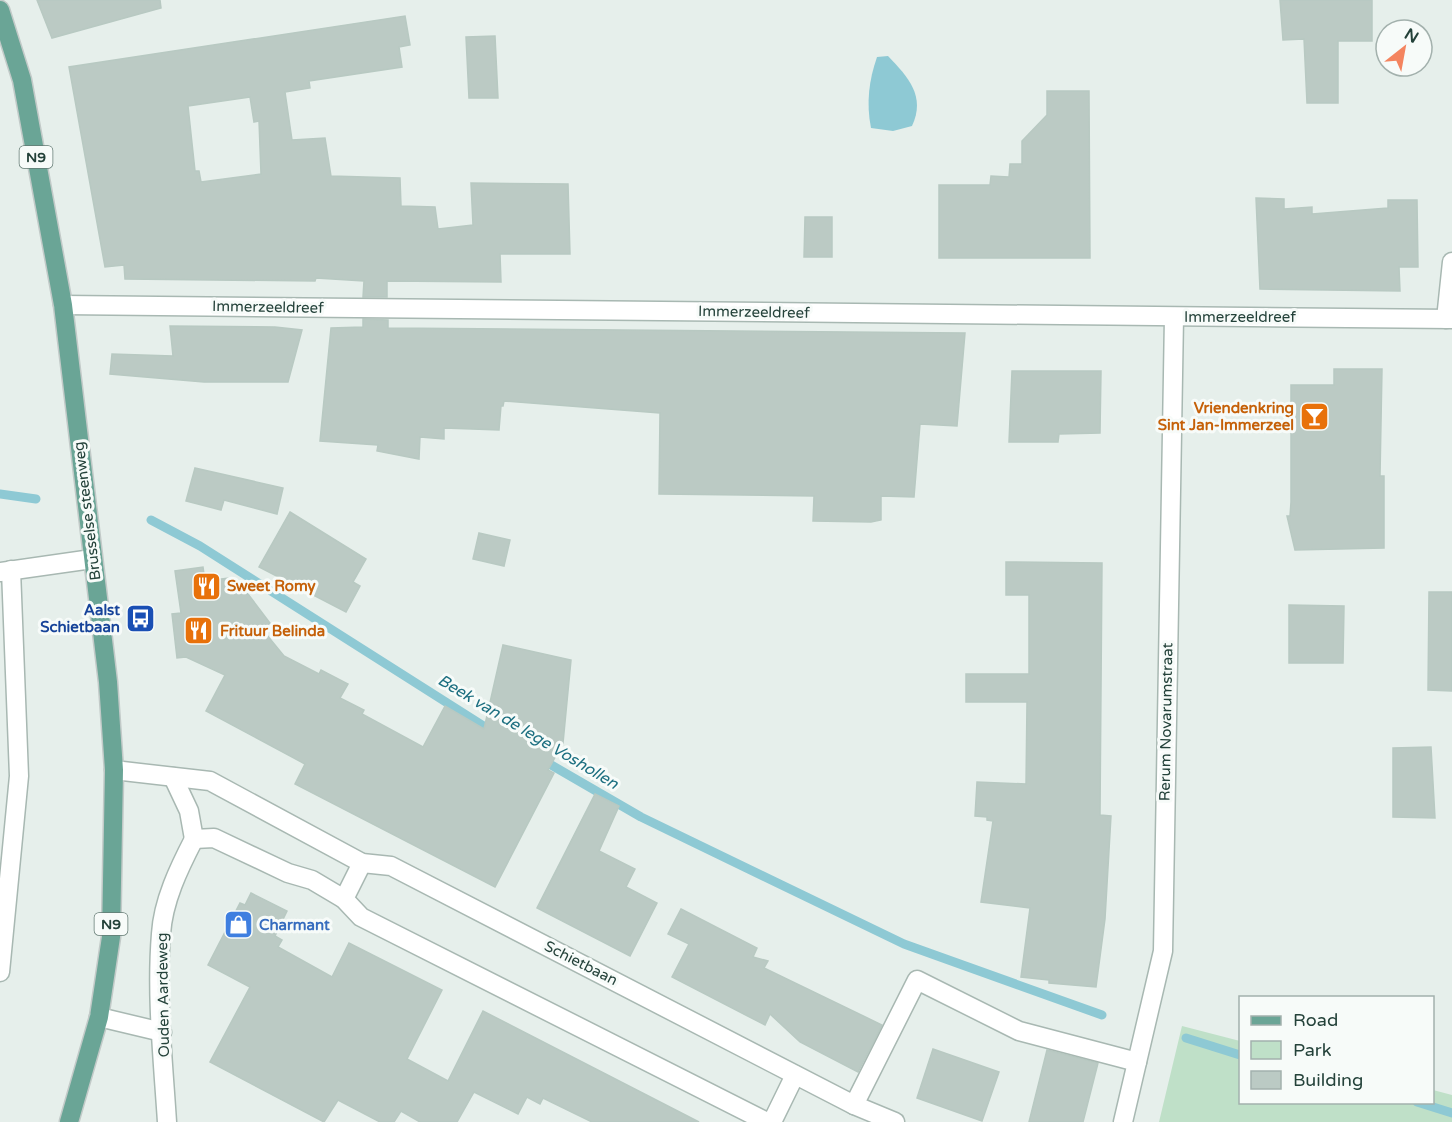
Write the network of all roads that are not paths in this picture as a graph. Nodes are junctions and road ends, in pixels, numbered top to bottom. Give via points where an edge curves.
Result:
1 (0, 10) edge
2 (1452, 262) edge
3 (63, 305) junction
4 (1174, 317) junction
5 (1449, 319) edge
6 (92, 560) junction
7 (6, 571) edge
8 (114, 770) junction
9 (172, 777) junction
10 (194, 839) junction
11 (362, 863) junction
12 (344, 899) junction
13 (0, 972) edge
14 (99, 1017) junction
15 (162, 1032) junction
16 (1137, 1062) junction
17 (795, 1074) junction
18 (854, 1105) junction
19 (69, 1122) edge
20 (167, 1122) edge
21 (767, 1122) edge
22 (772, 1122) edge
23 (895, 1122) edge
24 (1123, 1122) edge

1 - 3 main road, Brusselse steenweg / N9 via 22,80
2 - 5 street, Immerzeeldreef
3 - 4 street, Immerzeeldreef
3 - 6 main road, Brusselse steenweg / N9
4 - 5 street, Immerzeeldreef
4 - 16 street, Rerum Novarumstraat via 1163,951
6 - 7 street
6 - 8 main road, Brusselse steenweg / N9 via 108,682
7 - 13 street via 19,776
8 - 9 street, Schietbaan
8 - 14 main road, Brusselse steenweg / N9 via 111,937
9 - 10 street via 189,811
9 - 11 street, Schietbaan via 210,781
10 - 12 street via 214,837 288,873 312,880
10 - 15 street, Ouden Aardeweg via 168,899 161,933
11 - 12 street
11 - 17 street, Schietbaan via 391,866
12 - 21 street via 361,917
14 - 15 street
14 - 19 main road, Brusselse steenweg / N9
15 - 20 street, Ouden Aardeweg
16 - 18 street via 1019,1030 917,980
16 - 24 street, Rerum Novarumstraat
17 - 18 street, Schietbaan
17 - 22 street
18 - 23 street, Schietbaan

